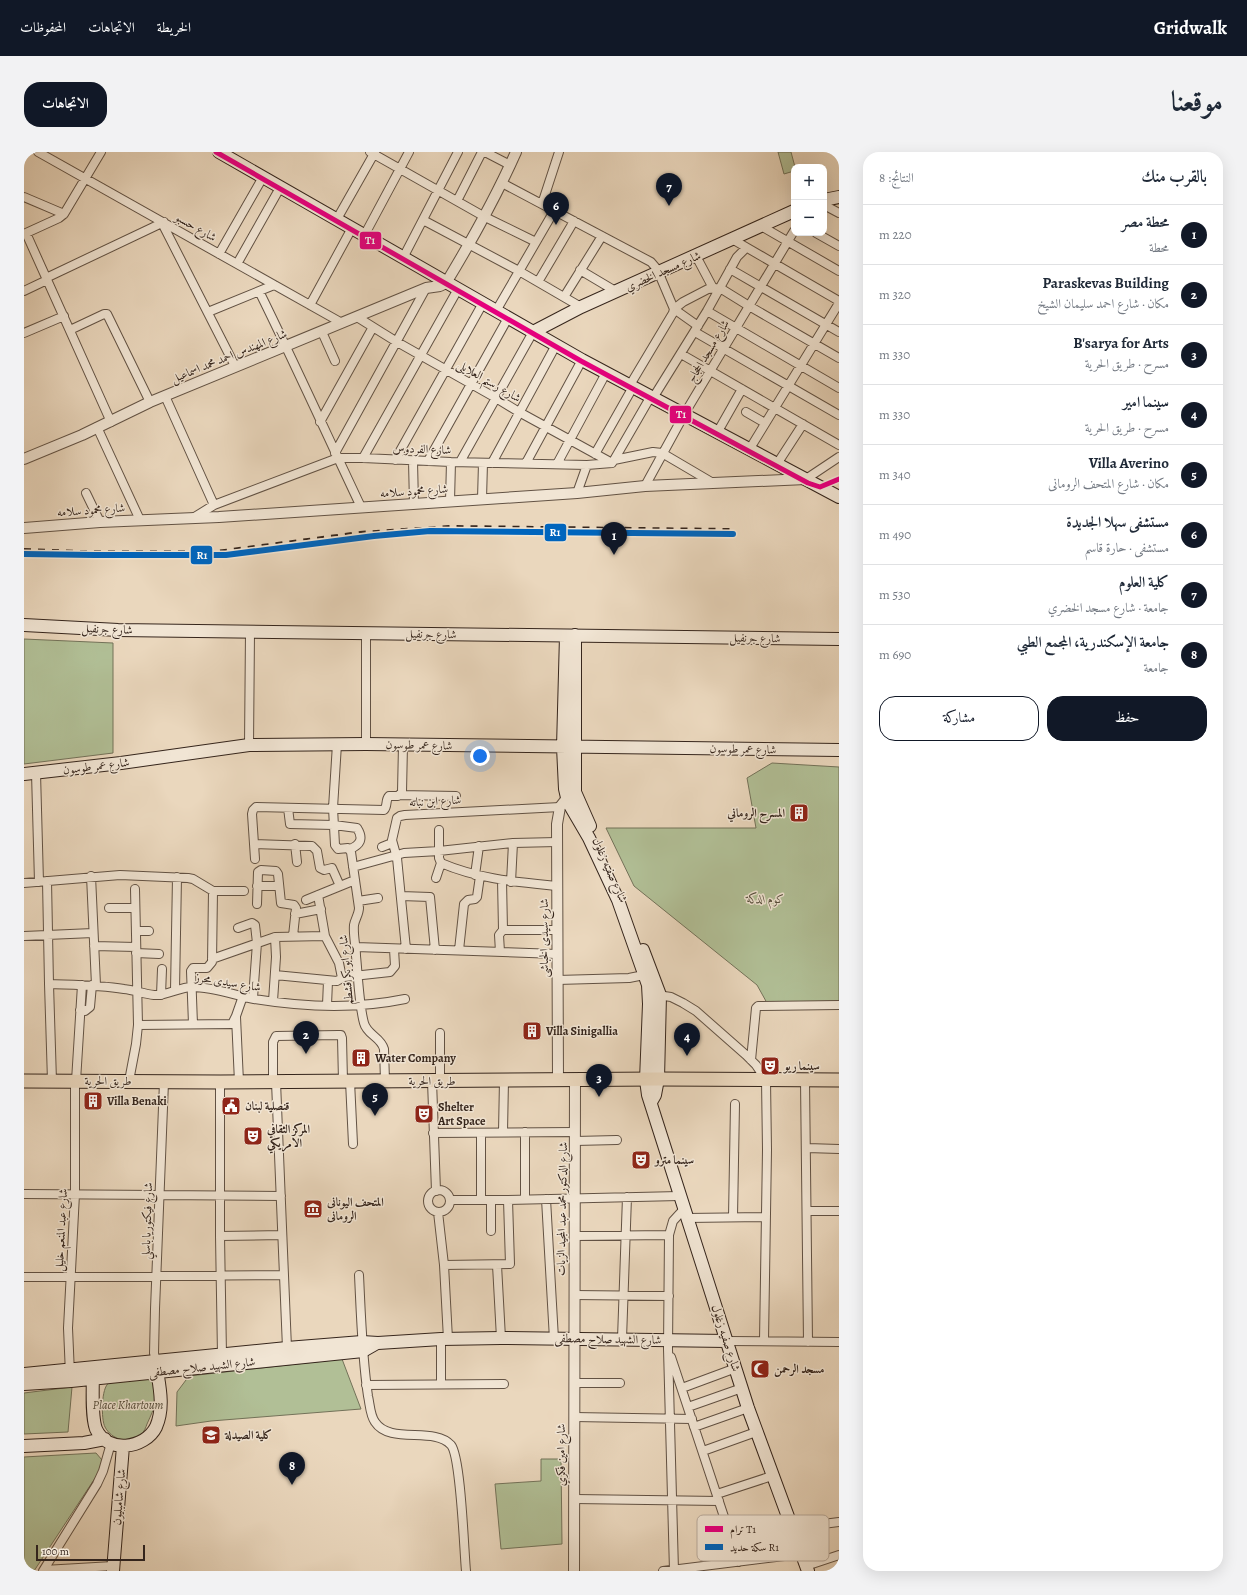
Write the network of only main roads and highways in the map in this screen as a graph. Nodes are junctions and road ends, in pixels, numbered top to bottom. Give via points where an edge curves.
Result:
1 (219, 152) edge
2 (839, 197) edge
3 (827, 199) edge
4 (791, 212) edge
5 (533, 332) junction
6 (839, 497) edge
7 (24, 625) edge
8 (570, 636) junction
9 (839, 639) edge
10 (569, 747) junction
11 (839, 750) edge
12 (30, 773) edge
13 (652, 1080) junction
14 (839, 1080) edge
15 (24, 1081) edge
16 (727, 1341) junction
17 (363, 1347) junction
18 (156, 1367) junction
19 (93, 1373) junction
20 (24, 1374) edge
21 (70, 1375) junction
22 (24, 1384) edge
23 (113, 1443) junction
24 (24, 1446) edge
25 (787, 1515) edge
26 (113, 1569) edge

1 - 5 main road
2 - 3 main road
4 - 5 main road, شارع مسجد الخضري via 581,307
5 - 6 main road
7 - 8 main road, شارع جرنفيل via 118,630
8 - 9 main road, شارع جرنفيل
8 - 10 main road, شارع صفيه زغلول
10 - 11 main road, شارع عمر طوسون
10 - 12 main road, شارع عمر طوسون via 248,745 121,764
10 - 13 main road, شارع صفيه زغلول via 567,799 624,908 654,996
13 - 14 main road, طريق الحرية
13 - 15 main road, طريق الحرية
13 - 16 main road, شارع صفيه زغلول via 648,1095
16 - 17 main road, شارع الشهيد صلاح مصطفى via 669,1345 622,1339 500,1338 378,1343
16 - 25 main road, شارع صفيه زغلول via 756,1432
17 - 18 main road, شارع الشهيد صلاح مصطفى
17 - 18 main road, شارع الشهيد صلاح مصطفى via 287,1348 222,1355
18 - 19 main road, شارع الشهيد صلاح مصطفى
18 - 23 main road via 161,1393 159,1418 152,1434 134,1445
19 - 21 main road, شارع الشهيد صلاح مصطفى
19 - 23 main road via 95,1424 97,1430
20 - 21 main road, شارع الشهيد صلاح مصطفى
21 - 22 main road, شارع الشهيد صلاح مصطفى
23 - 24 main road
23 - 26 main road, شارع شامبليون

